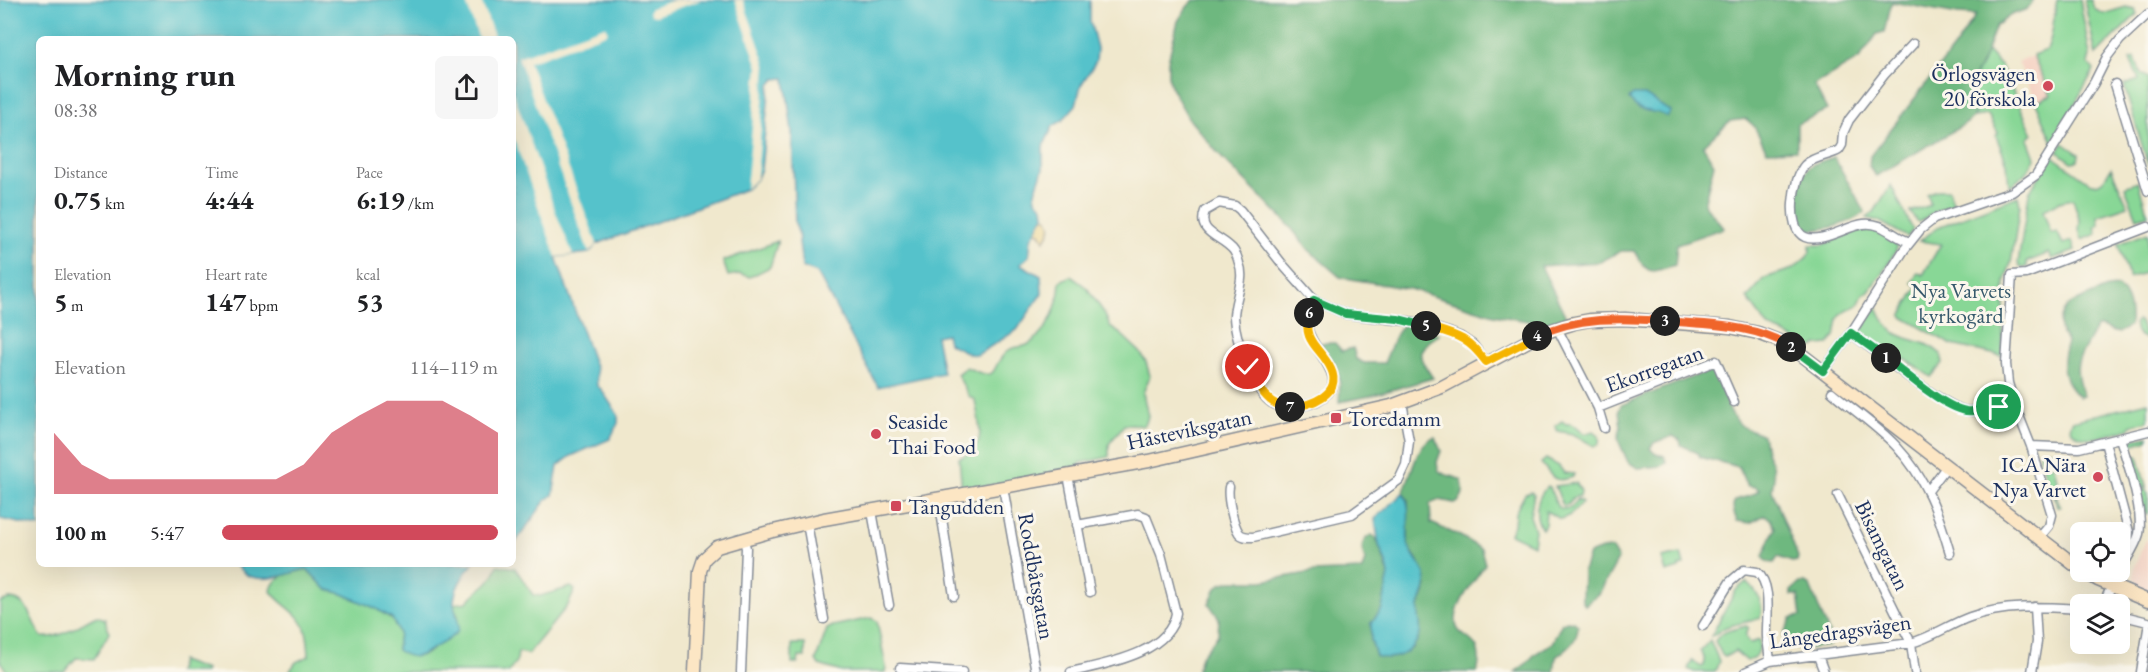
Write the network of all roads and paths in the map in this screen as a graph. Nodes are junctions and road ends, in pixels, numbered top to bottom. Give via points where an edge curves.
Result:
1 (2148, 14) edge
2 (1913, 44) dead end
3 (2115, 84) dead end
4 (2148, 191) edge
5 (2148, 227) edge
6 (1910, 242) junction
7 (1314, 300) junction
8 (1557, 328) junction
9 (1851, 333) junction
10 (1486, 362) junction
11 (1823, 371) junction
12 (1832, 392) dead end
13 (1402, 402) junction
14 (1734, 402) dead end
15 (2014, 403) junction
16 (1598, 408) junction
17 (1604, 428) dead end
18 (2148, 431) edge
19 (2120, 438) junction
20 (2105, 442) junction
21 (2031, 446) junction
22 (1947, 466) junction
23 (1068, 475) junction
24 (1003, 487) junction
25 (1229, 487) dead end
26 (1928, 491) junction
27 (1838, 495) dead end
28 (939, 499) junction
29 (872, 511) junction
30 (2144, 519) edge
31 (2126, 520) joint
32 (807, 523) junction
33 (1077, 525) junction
34 (2143, 534) edge
35 (2039, 538) junction
36 (744, 540) junction
37 (1950, 553) dead end
38 (2130, 553) edge
39 (2070, 561) edge
40 (2104, 582) edge
41 (2114, 582) edge
42 (2112, 586) junction
43 (1090, 592) dead end
44 (2108, 594) edge
45 (954, 596) dead end
46 (2148, 601) edge
47 (889, 605) dead end
48 (2036, 607) junction
49 (2070, 609) edge
50 (2130, 618) edge
51 (824, 619) dead end
52 (2148, 622) edge
53 (1703, 626) dead end
54 (2148, 628) edge
55 (1911, 643) junction
56 (1818, 656) junction
57 (1770, 661) junction
58 (900, 668) dead end
59 (695, 672) edge
60 (741, 672) edge
61 (962, 672) edge
62 (1036, 672) edge
63 (1071, 672) edge
64 (1745, 672) edge
65 (1824, 672) edge
66 (1915, 672) edge
67 (2032, 672) edge
68 (2141, 672) edge

1 - 6 street via 2115,46 2040,171 2012,192 1935,219
2 - 6 street via 1850,120 1839,150 1810,161 1801,171 1792,210 1797,229 1808,238 1870,224
3 - 4 street
5 - 15 street via 2026,274 2012,275 2006,364
6 - 9 street
7 - 7 street via 1235,206 1219,203 1205,211 1204,228 1233,250 1238,260 1241,276 1234,315 1237,340 1250,371 1273,404 1299,407 1321,399 1332,387 1331,369 1312,344 1307,327
7 - 10 street via 1346,314 1415,322 1455,335 1473,345
8 - 10 street, Hästeviksgatan
8 - 11 street, Hästeviksgatan via 1590,320 1625,319 1748,330 1789,345
8 - 16 street, Ekorregatan
9 - 11 street
9 - 15 street via 1954,407 1978,411
10 - 13 street, Hästeviksgatan via 1442,387
11 - 22 street, Hästeviksgatan
12 - 26 street via 1896,445
13 - 23 street, Hästeviksgatan via 1149,461
13 - 25 street via 1409,434 1404,471 1399,480 1352,514 1244,537 1238,532 1229,504
14 - 16 street, Ekorregatan via 1716,361
15 - 21 street
16 - 17 street, Ekorregatan
18 - 19 street
19 - 20 street
19 - 30 street
20 - 21 street via 2069,449
20 - 31 street
21 - 35 street via 2052,515
22 - 26 street
22 - 35 street, Hästeviksgatan
23 - 24 street, Hästeviksgatan
23 - 33 street
24 - 28 street, Hästeviksgatan
24 - 62 street, Roddbåtsgatan
26 - 37 street
27 - 55 street, Bisamgatan
28 - 29 street, Hästeviksgatan
28 - 45 street
29 - 32 street, Hästeviksgatan
29 - 47 street
30 - 31 street
30 - 34 street
32 - 36 street, Hästeviksgatan
32 - 51 street
33 - 43 street
33 - 63 street via 1138,514 1146,517 1161,554 1176,613 1166,634 1146,650
34 - 38 street
35 - 39 street, Hästeviksgatan
36 - 59 street, Hästeviksgatan via 717,547 704,559 700,571
36 - 60 street
40 - 42 street
41 - 42 street
42 - 44 street
42 - 46 street
48 - 49 street, Långedragsvägen
48 - 55 street, Långedragsvägen via 1972,616
48 - 67 street
50 - 52 street
53 - 57 street via 1732,579 1744,570 1757,572 1762,577 1767,603
54 - 68 street
55 - 56 street, Långedragsvägen
55 - 66 street, Bisamgatan
56 - 57 street, Långedragsvägen
56 - 65 street
57 - 64 street, Långedragsvägen
58 - 61 street

